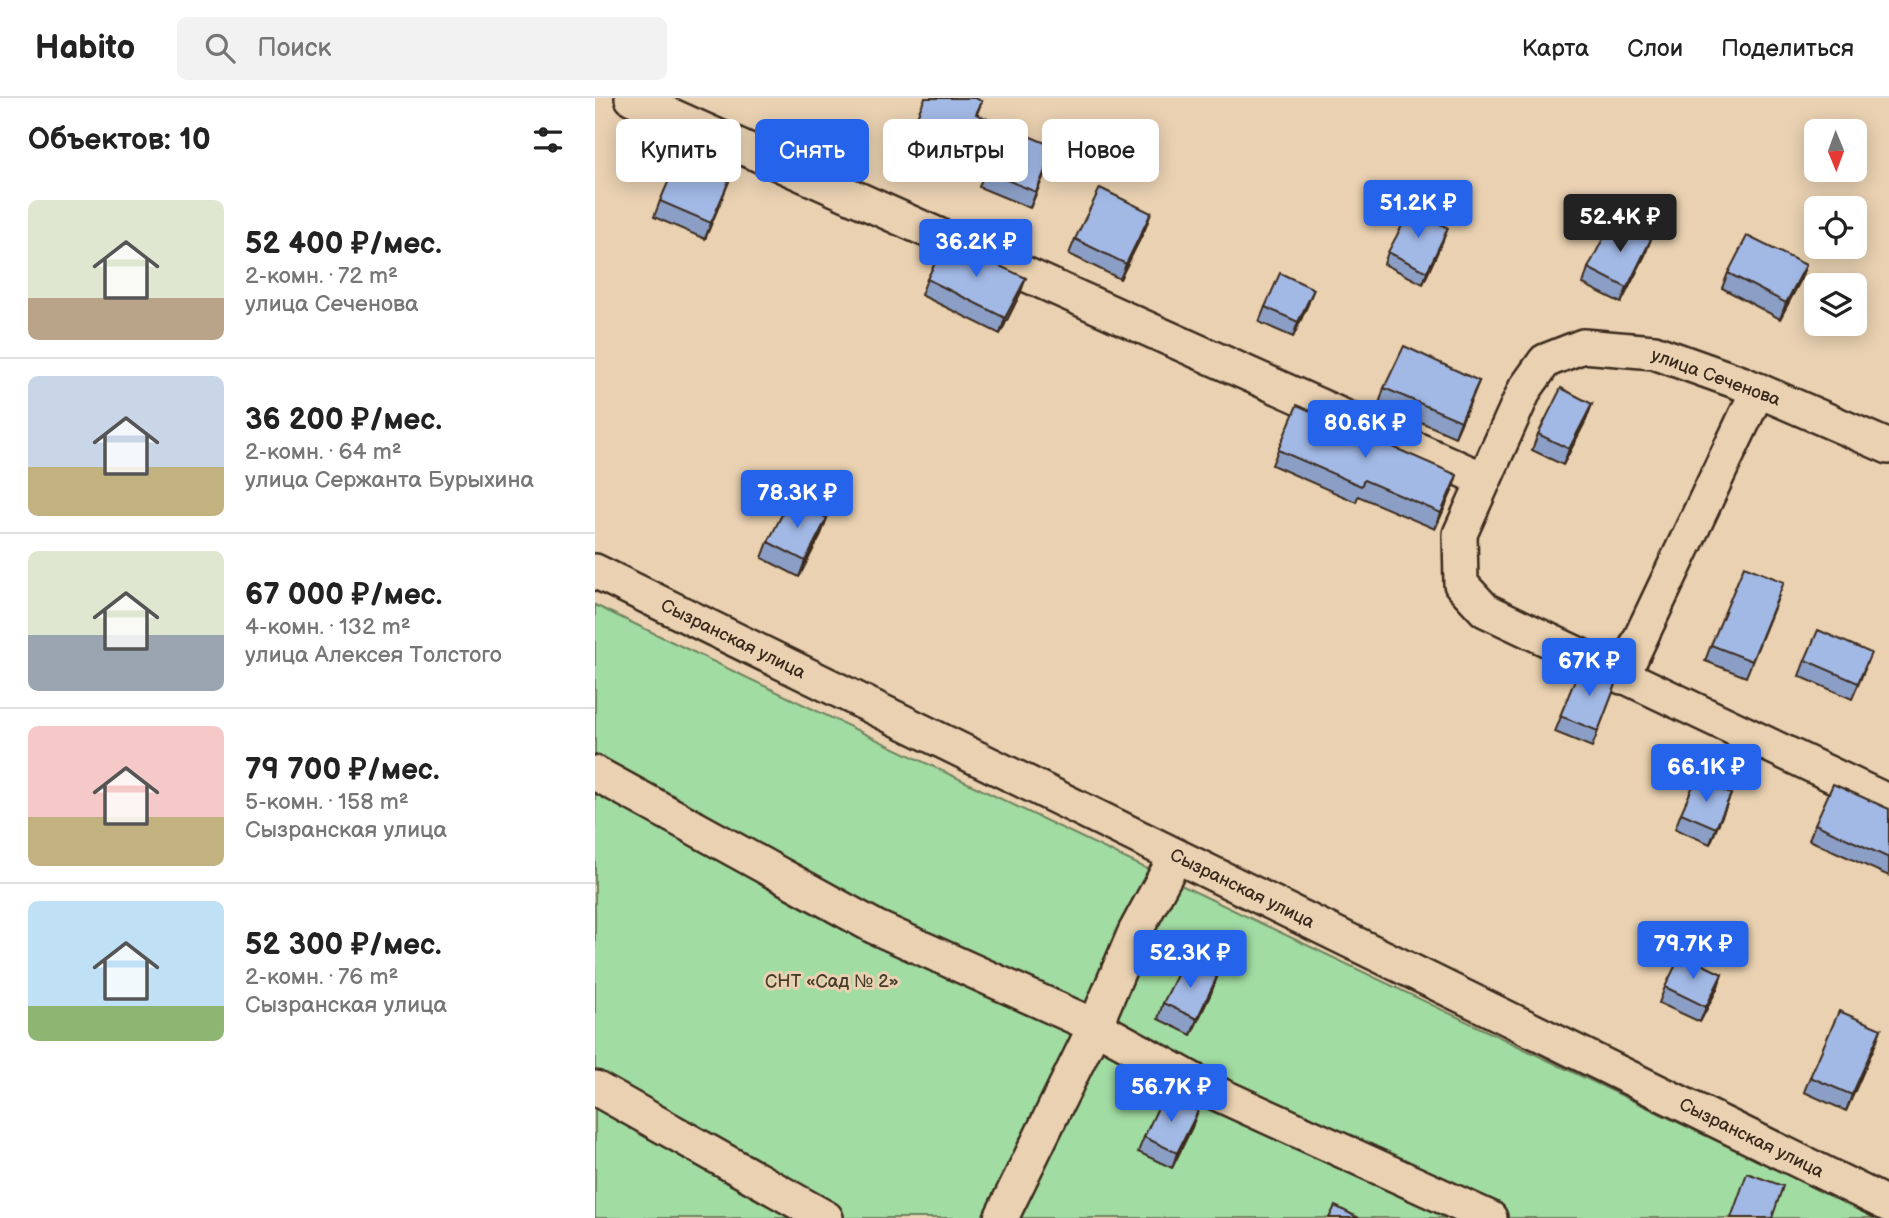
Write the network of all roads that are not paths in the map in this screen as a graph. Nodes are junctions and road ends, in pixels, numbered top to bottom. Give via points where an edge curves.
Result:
1 (632, 98) edge
2 (1758, 390) junction
3 (1889, 447) edge
4 (1483, 479) junction
5 (595, 572) edge
6 (1622, 677) junction
7 (595, 773) edge
8 (1889, 802) edge
9 (1175, 858) junction
10 (1095, 1026) junction
11 (595, 1088) edge
12 (1889, 1205) edge
13 (826, 1218) edge
14 (1000, 1218) edge
15 (1490, 1218) edge

1 - 4 street
2 - 3 street, улица Сеченова
2 - 4 street, улица Сеченова via 1654,352 1583,346 1545,361 1525,389
2 - 6 street
4 - 6 street, улица Сеченова via 1460,534 1461,584 1485,610
5 - 9 street, Сызранская улица
6 - 8 street
7 - 10 street via 875,927
9 - 10 street via 1135,932
9 - 12 street, Сызранская улица
10 - 14 street
10 - 15 street via 1218,1094
11 - 13 street

